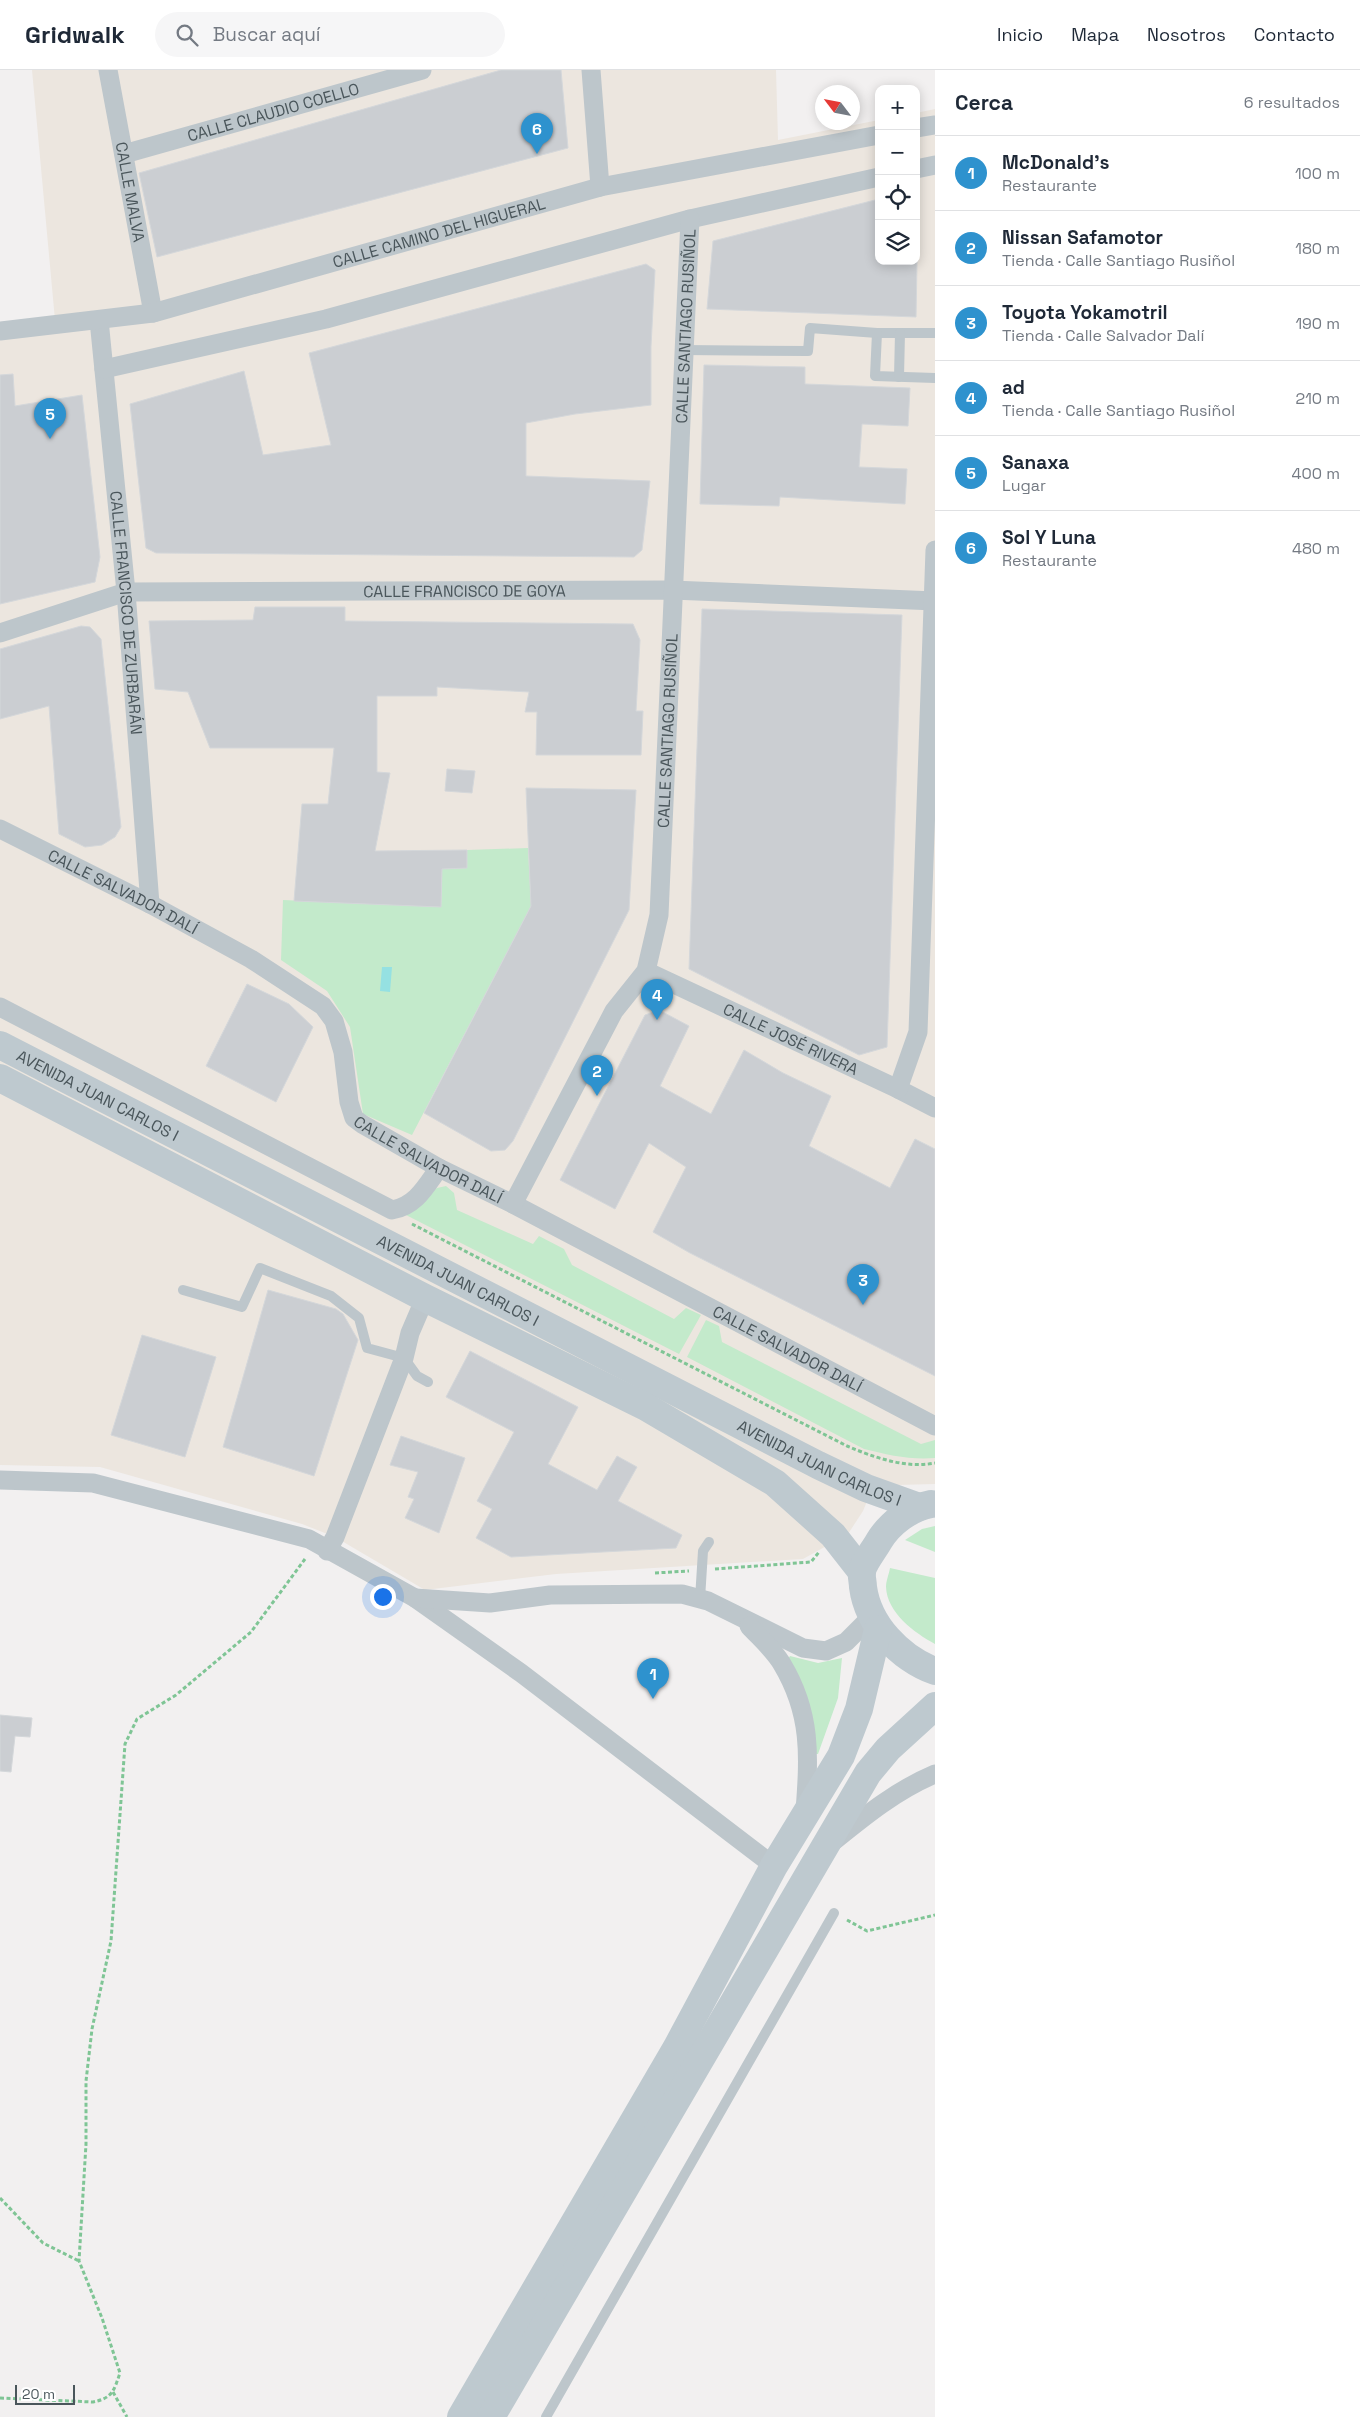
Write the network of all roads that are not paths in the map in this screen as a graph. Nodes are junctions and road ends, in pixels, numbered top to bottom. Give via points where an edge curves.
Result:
1 (108, 70) edge
2 (422, 70) edge
3 (591, 70) edge
4 (935, 125) edge
5 (920, 127) edge
6 (875, 136) edge
7 (124, 154) junction
8 (935, 165) edge
9 (920, 168) edge
10 (875, 178) edge
11 (600, 187) junction
12 (690, 220) junction
13 (153, 313) junction
14 (100, 320) junction
15 (0, 331) edge
16 (877, 332) junction
17 (900, 333) junction
18 (935, 333) edge
19 (683, 350) junction
20 (104, 369) junction
21 (899, 377) junction
22 (935, 378) edge
23 (935, 550) edge
24 (672, 590) junction
25 (126, 592) junction
26 (934, 601) edge
27 (0, 633) edge
28 (0, 829) edge
29 (150, 904) junction
30 (646, 971) junction
31 (0, 1007) edge
32 (0, 1045) edge
33 (0, 1078) edge
34 (898, 1089) junction
35 (935, 1108) edge
36 (439, 1168) junction
37 (513, 1204) junction
38 (184, 1290) dead end
39 (425, 1298) junction
40 (404, 1358) junction
41 (428, 1382) dead end
42 (935, 1426) edge
43 (0, 1480) edge
44 (927, 1505) edge
45 (709, 1542) dead end
46 (327, 1551) junction
47 (862, 1572) junction
48 (416, 1598) junction
49 (700, 1599) junction
50 (743, 1620) junction
51 (875, 1623) junction
52 (935, 1670) edge
53 (929, 1720) edge
54 (935, 1774) edge
55 (805, 1816) junction
56 (823, 1849) junction
57 (774, 1866) junction
58 (834, 1913) road end
59 (461, 2417) edge
60 (491, 2417) edge
61 (546, 2417) edge

1 - 7 street, CALLE MALVA
2 - 7 street, CALLE CLAUDIO COELLO
3 - 11 street
4 - 5 street
6 - 11 street, CALLE CAMINO DEL HIGUERAL
7 - 13 street, CALLE MALVA
8 - 9 street
10 - 12 street
11 - 13 street, CALLE CAMINO DEL HIGUERAL
12 - 19 street, CALLE SANTIAGO RUSIÑOL
12 - 20 street via 326,319
13 - 14 street, CALLE CAMINO DEL HIGUERAL
14 - 15 street, CALLE CAMINO DEL HIGUERAL
14 - 20 street, CALLE FRANCISCO DE ZURBARÁN
16 - 17 lane
16 - 19 lane via 810,328 808,351
16 - 21 lane via 875,376
17 - 18 lane
17 - 21 lane
19 - 24 street, CALLE SANTIAGO RUSIÑOL
20 - 25 street, CALLE FRANCISCO DE ZURBARÁN
21 - 22 lane
23 - 26 street
24 - 25 street, CALLE FRANCISCO DE GOYA
24 - 26 street, CALLE FRANCISCO DE GOYA
24 - 30 street, CALLE SANTIAGO RUSIÑOL via 659,915
25 - 27 street, CALLE FRANCISCO DE GOYA
25 - 29 street, CALLE FRANCISCO DE ZURBARÁN
26 - 34 street via 918,1032
28 - 29 street, CALLE SALVADOR DALÍ
29 - 36 street, CALLE SALVADOR DALÍ via 250,959 323,1006 334,1020 343,1052 342,1098 354,1118
30 - 34 street, CALLE JOSÉ RIVERA
30 - 37 street, CALLE SANTIAGO RUSIÑOL via 614,1011
31 - 36 street via 392,1210 407,1205 420,1195
32 - 44 street, AVENIDA JUAN CARLOS I via 818,1466 866,1488
33 - 39 street, AVENIDA JUAN CARLOS I
34 - 35 street, CALLE JOSÉ RIVERA
36 - 37 street, CALLE SALVADOR DALÍ
37 - 42 street, CALLE SALVADOR DALÍ
38 - 40 lane via 242,1308 260,1268 331,1296 359,1318 367,1348
39 - 40 street via 410,1332
39 - 47 street, AVENIDA JUAN CARLOS I via 655,1412 775,1483 833,1535
40 - 41 lane via 417,1376
40 - 46 street
43 - 46 street via 93,1483 309,1539
44 - 47 street via 900,1518 884,1533
45 - 49 lane via 702,1551
46 - 48 street
47 - 51 street via 865,1600
48 - 49 street via 490,1603 550,1595 637,1593 682,1594
48 - 57 street via 521,1673
49 - 50 street
50 - 51 street via 803,1648 826,1651
50 - 55 street via 781,1662 796,1691 807,1730
51 - 52 street via 903,1651
51 - 55 street via 859,1709 841,1756
53 - 56 street via 888,1749 868,1773
54 - 56 street via 883,1802
55 - 57 street
56 - 60 street
57 - 59 street via 677,2047
58 - 61 lane

